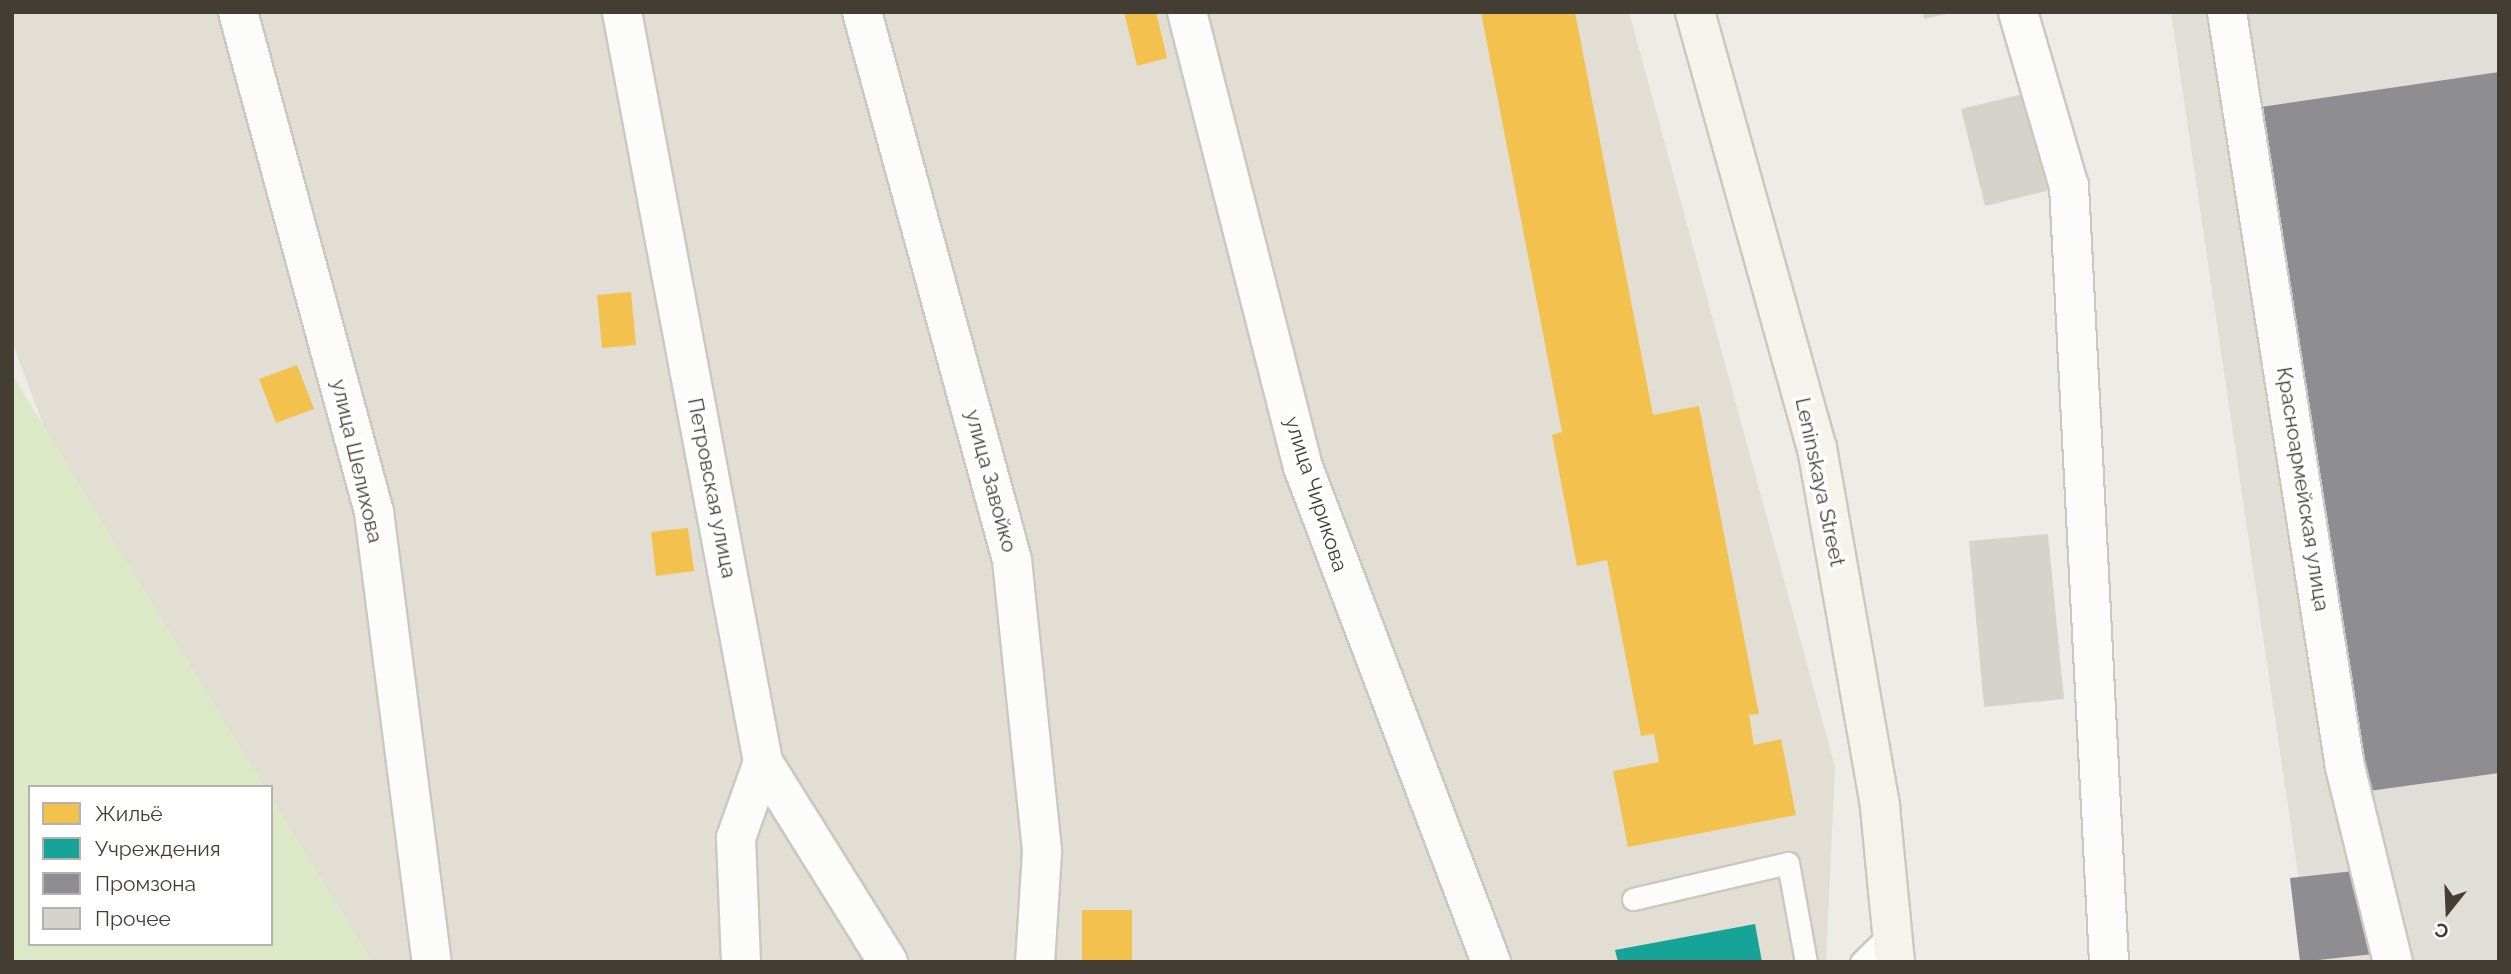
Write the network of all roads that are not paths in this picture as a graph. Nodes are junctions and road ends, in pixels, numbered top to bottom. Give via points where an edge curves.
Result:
1 (239, 12) edge
2 (622, 12) edge
3 (862, 12) edge
4 (1186, 12) edge
5 (1695, 12) edge
6 (2018, 12) edge
7 (2227, 12) edge
8 (763, 762) junction
9 (1633, 899) dead end
10 (1893, 947) edge
11 (432, 962) edge
12 (741, 962) edge
13 (888, 962) edge
14 (1035, 962) edge
15 (1491, 962) edge
16 (1806, 962) edge
17 (1861, 962) edge
18 (2109, 962) edge
19 (2393, 962) edge

1 - 11 street, улица Шелихова via 374,512
2 - 8 street, Петровская улица
3 - 14 street, улица Завойко via 1012,560 1042,852
4 - 15 street, улица Чирикова via 1303,467
5 - 10 main road, Leninskaya Street via 1817,448 1880,807
6 - 18 street via 2069,186
7 - 19 street, Красноармейская улица via 2345,767
8 - 12 street via 736,838
8 - 13 street
9 - 16 lane via 1788,863
10 - 17 lane

